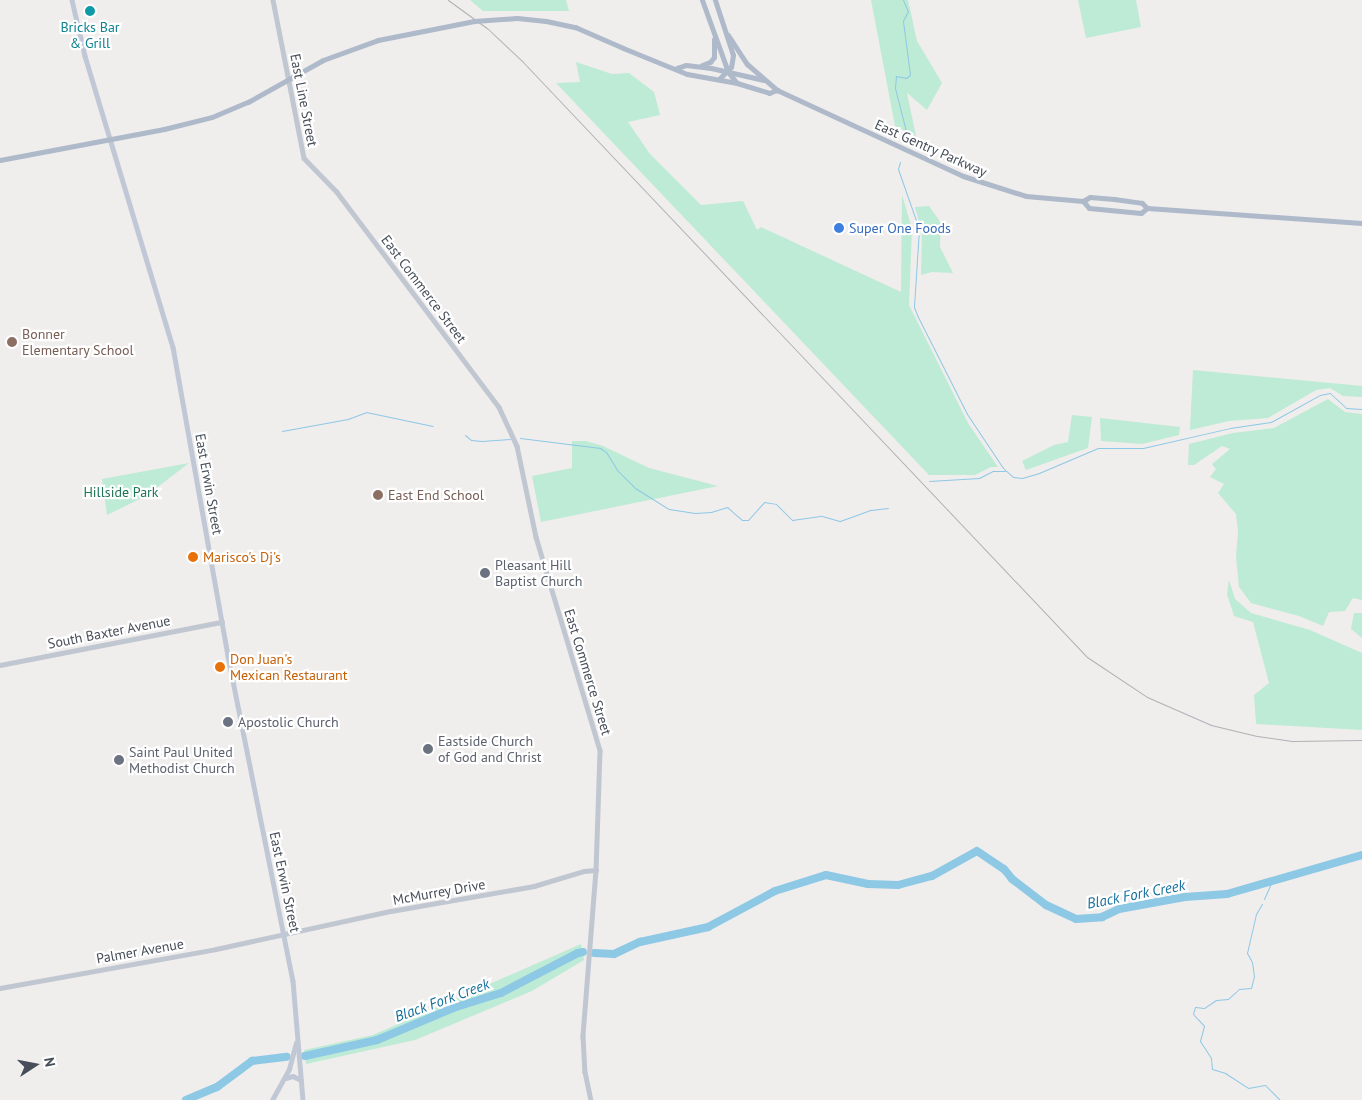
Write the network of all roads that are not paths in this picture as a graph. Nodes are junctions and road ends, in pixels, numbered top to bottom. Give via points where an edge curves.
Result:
1 (72, 0) edge
2 (273, 0) edge
3 (702, 0) edge
4 (715, 0) edge
5 (714, 31) junction
6 (728, 35) junction
7 (695, 66) junction
8 (677, 68) junction
9 (728, 72) junction
10 (288, 79) junction
11 (718, 80) junction
12 (769, 82) junction
13 (737, 83) junction
14 (777, 90) junction
15 (111, 140) junction
16 (0, 160) edge
17 (337, 192) joint
18 (1083, 201) junction
19 (1147, 208) junction
20 (1362, 223) edge
21 (222, 622) junction
22 (0, 665) edge
23 (596, 870) junction
24 (284, 935) junction
25 (0, 988) edge
26 (298, 1035) junction
27 (285, 1079) junction
28 (301, 1080) junction
29 (272, 1100) edge
30 (303, 1100) edge
31 (591, 1100) edge

1 - 15 main road, East Erwin Street via 85,56
2 - 10 street, East Line Street
3 - 5 main road
4 - 6 main road
5 - 7 main road via 714,57 707,64
5 - 9 main road
6 - 9 main road via 733,58
6 - 12 main road, East Gentry Parkway via 747,64
7 - 8 main road
7 - 9 main road
8 - 10 main road, East Gentry Parkway, bridge via 648,60 575,27 517,18 474,21 378,40 330,57
8 - 11 main road, East Gentry Parkway via 687,74
9 - 11 main road
9 - 12 main road
9 - 13 main road
10 - 15 main road, East Gentry Parkway via 248,102 212,117
10 - 17 street, East Line Street via 304,158
11 - 13 main road, East Gentry Parkway
12 - 14 main road, East Gentry Parkway
13 - 14 main road, East Gentry Parkway via 769,93
14 - 18 main road, East Gentry Parkway via 985,185 1026,196
15 - 16 main road, East Gentry Parkway
15 - 21 main road, East Erwin Street via 173,347
17 - 23 street, East Commerce Street via 499,407 513,433 536,537 598,744 601,761
18 - 19 main road, East Gentry Parkway via 1090,197 1114,199 1142,203
18 - 19 main road, East Gentry Parkway via 1090,208 1141,213
19 - 20 main road, East Gentry Parkway
21 - 22 street, South Baxter Avenue
21 - 24 main road, East Erwin Street
23 - 24 street, McMurrey Drive via 534,886
23 - 31 street, East Commerce Street via 583,1036
24 - 25 street, Palmer Avenue
24 - 26 main road, East Erwin Street
26 - 27 main road
26 - 28 main road, East Erwin Street
27 - 28 main road via 293,1076
27 - 29 main road
28 - 30 main road, East Erwin Street

